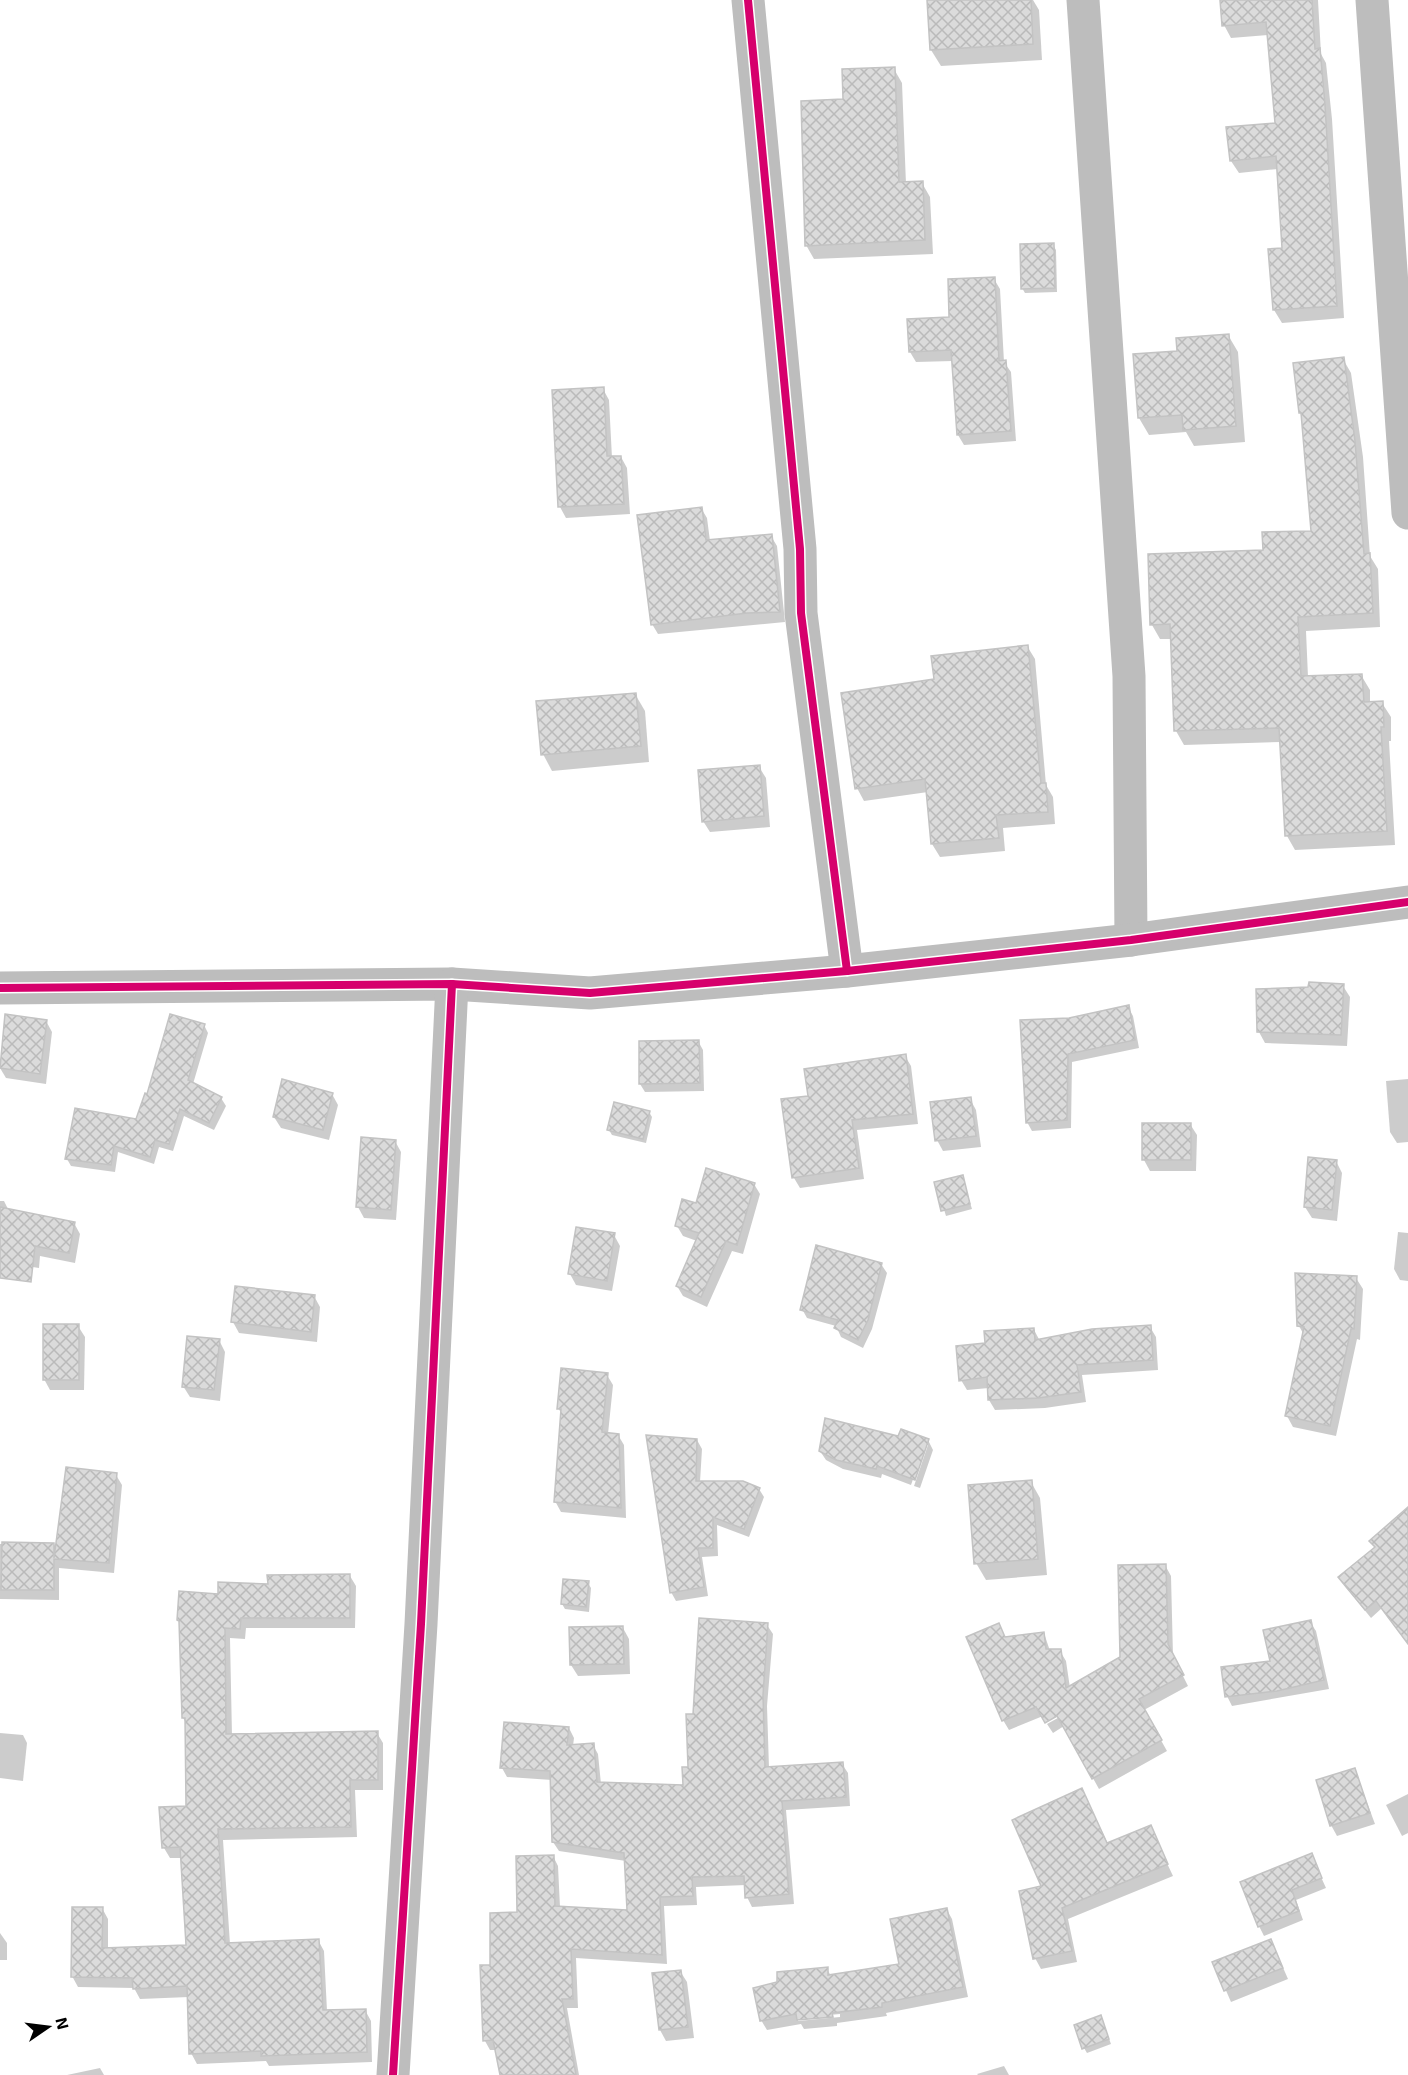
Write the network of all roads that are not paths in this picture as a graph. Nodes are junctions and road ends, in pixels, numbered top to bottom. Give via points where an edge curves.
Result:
1 (748, 0) edge
2 (1083, 0) edge
3 (1372, 0) edge
4 (1408, 513) edge
5 (1408, 903) edge
6 (1131, 939) junction
7 (846, 971) junction
8 (452, 984) junction
9 (0, 988) edge
10 (393, 2075) edge

1 - 7 street via 800,549 801,613
2 - 6 street via 1129,676
3 - 4 street
5 - 6 street
6 - 7 street
7 - 8 street via 590,993
8 - 9 street
8 - 10 street via 421,1624

